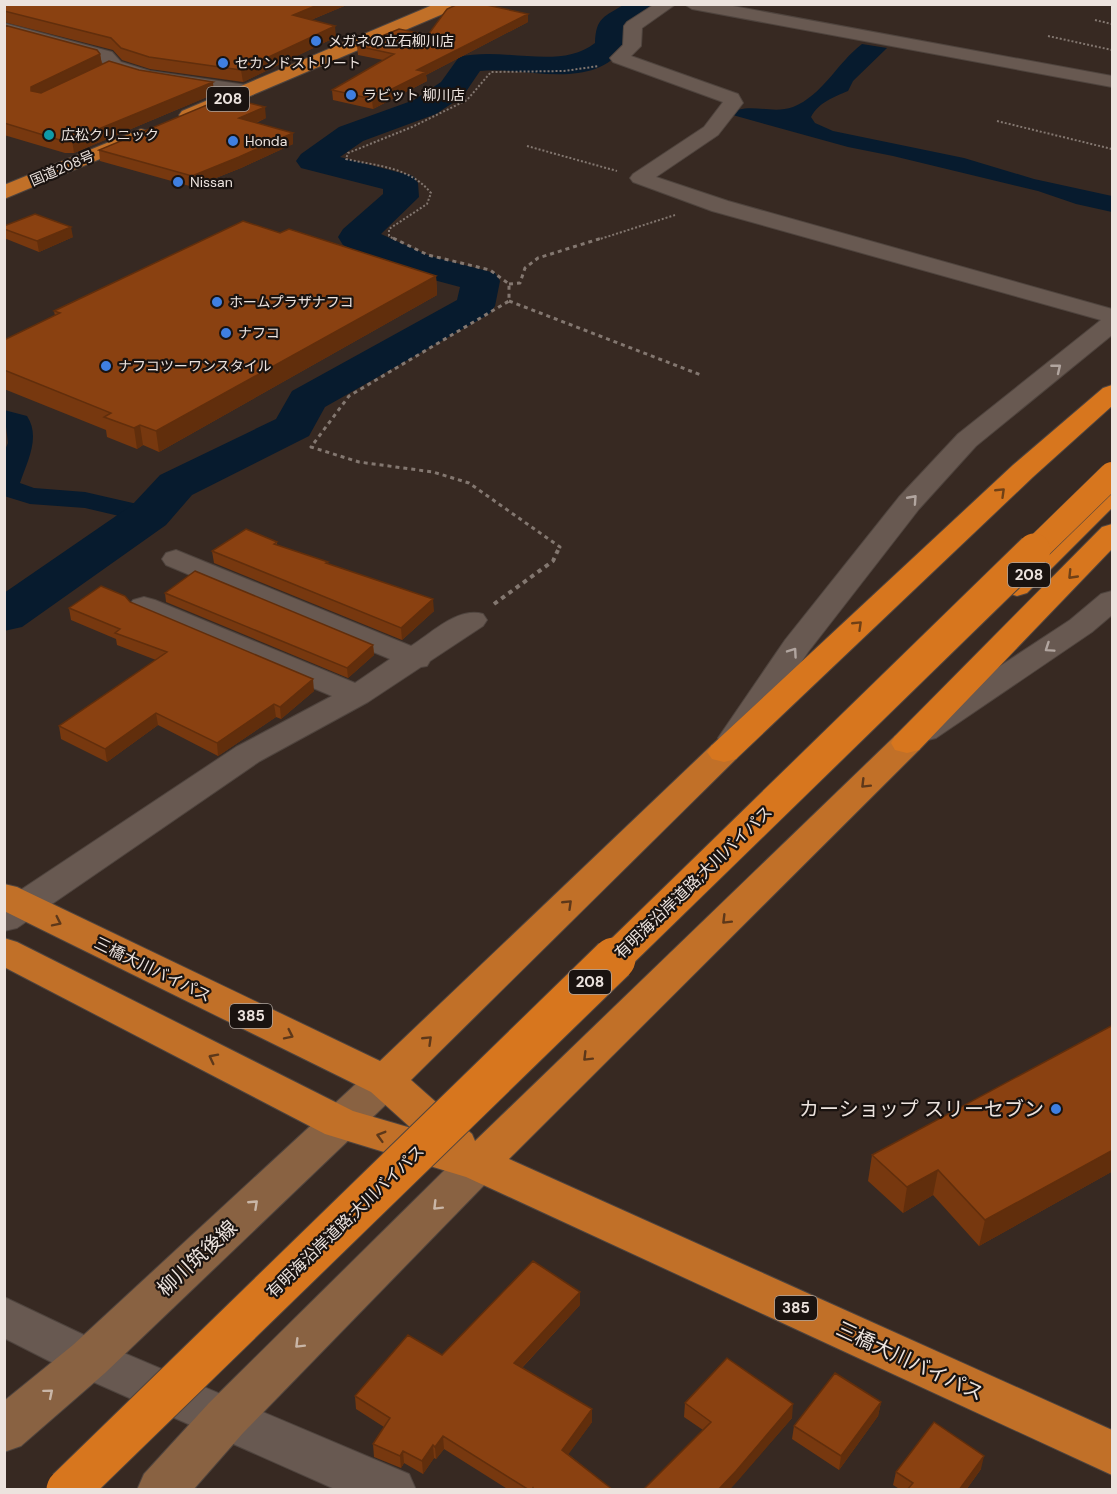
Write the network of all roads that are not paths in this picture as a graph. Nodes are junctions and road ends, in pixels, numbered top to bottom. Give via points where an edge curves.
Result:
1 (451, 4) edge
2 (668, 4) edge
3 (692, 4) edge
4 (4, 28) edge
5 (1113, 82) edge
6 (246, 91) junction
7 (4, 193) edge
8 (1113, 316) edge
9 (1113, 323) edge
10 (1113, 393) edge
11 (1113, 476) edge
12 (1113, 493) edge
13 (1113, 533) edge
14 (176, 559) dead end
15 (1113, 600) edge
16 (144, 606) edge
17 (472, 620) road end
18 (416, 659) junction
19 (357, 695) junction
20 (907, 742) junction
21 (724, 752) junction
22 (10, 906) edge
23 (4, 951) edge
24 (386, 1081) junction
25 (340, 1123) junction
26 (478, 1164) junction
27 (4, 1316) edge
28 (89, 1359) junction
29 (226, 1418) junction
30 (4, 1431) edge
31 (1113, 1454) edge
32 (68, 1490) edge
33 (100, 1490) edge
34 (161, 1490) edge
35 (392, 1490) edge

1 - 6 highway, 国道208号 / 208
2 - 8 street via 633,26 632,46 619,58 731,98 733,103 711,131 640,178 710,202
3 - 5 street
4 - 6 street via 106,56 115,66 148,76
6 - 7 highway, 国道208号 / 208
21 -> 9 street via 796,647 909,503 967,440
21 -> 10 highway via 1023,471
11 - 32 highway, 有明海沿岸道路;大川バイパス / 208, bridge
12 - 33 highway, 有明海沿岸道路;大川バイパス / 208
13 -> 20 highway
14 - 18 street
15 -> 20 street via 1081,626
16 - 19 street
17 - 18 street
18 - 19 street
19 - 22 street via 248,754
20 -> 26 highway
24 -> 21 highway
22 -> 24 highway, 三橋大川バイパス / 385
25 -> 23 highway, 三橋大川バイパス / 385
24 - 25 main road, 柳川筑後線
24 - 26 highway, 三橋大川バイパス / 385
26 -> 25 highway, 三橋大川バイパス / 385
28 -> 25 main road, 柳川筑後線
26 -> 29 main road
26 - 31 highway, 三橋大川バイパス / 385
27 - 28 street
28 - 29 street
30 -> 28 main road, 柳川筑後線
29 - 34 main road
29 - 35 street

